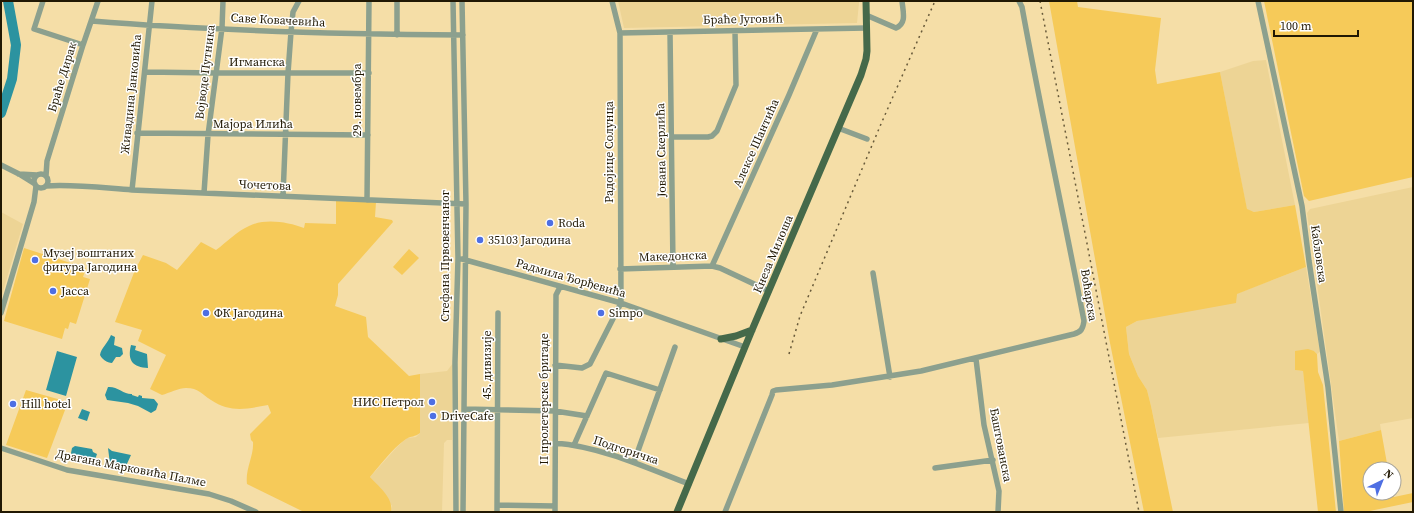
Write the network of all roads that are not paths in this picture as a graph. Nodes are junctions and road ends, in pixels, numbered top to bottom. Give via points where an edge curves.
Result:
1 (43, 1) edge
2 (98, 1) edge
3 (152, 1) edge
4 (223, 1) edge
5 (299, 1) edge
6 (369, 1) edge
7 (397, 1) edge
8 (453, 1) edge
9 (462, 1) edge
10 (612, 1) edge
11 (866, 1) edge
12 (902, 1) edge
13 (1019, 1) edge
14 (1258, 1) edge
15 (866, 15) junction
16 (92, 20) junction
17 (150, 26) junction
18 (222, 28) junction
19 (866, 28) junction
20 (817, 29) junction
21 (735, 31) junction
22 (291, 32) junction
23 (670, 32) junction
24 (620, 33) junction
25 (369, 35) junction
26 (397, 35) junction
27 (454, 35) junction
28 (463, 35) junction
29 (83, 45) junction
30 (144, 72) junction
31 (288, 73) junction
32 (369, 73) junction
33 (216, 74) junction
34 (838, 128) junction
35 (137, 133) junction
36 (208, 135) junction
37 (285, 135) junction
38 (368, 135) junction
39 (672, 137) junction
40 (867, 139) dead end
41 (47, 161) junction
42 (1, 165) edge
43 (18, 174) junction
44 (38, 174) junction
45 (46, 176) junction
46 (64, 184) junction
47 (35, 185) junction
48 (45, 186) junction
49 (132, 190) junction
50 (204, 193) junction
51 (283, 196) junction
52 (367, 200) junction
53 (34, 202) junction
54 (457, 203) junction
55 (466, 204) junction
56 (458, 258) junction
57 (465, 260) junction
58 (712, 266) junction
59 (673, 267) junction
60 (620, 269) junction
61 (873, 273) dead end
62 (560, 287) junction
63 (769, 291) junction
64 (621, 303) junction
65 (1, 313) edge
66 (498, 313) dead end
67 (752, 330) junction
68 (720, 338) junction
69 (675, 347) dead end
70 (746, 347) junction
71 (976, 359) junction
72 (556, 365) junction
73 (890, 377) junction
74 (660, 390) junction
75 (464, 409) junction
76 (498, 410) junction
77 (555, 411) junction
78 (587, 416) junction
79 (456, 435) junction
80 (464, 436) junction
81 (555, 443) junction
82 (574, 445) junction
83 (1, 448) edge
84 (993, 460) junction
85 (634, 462) junction
86 (935, 468) dead end
87 (688, 484) junction
88 (497, 506) junction
89 (555, 509) edge
90 (256, 512) edge
91 (456, 512) edge
92 (463, 512) edge
93 (497, 512) edge
94 (677, 512) edge
95 (725, 512) edge
96 (998, 512) edge
97 (1341, 512) edge

1 - 29 street via 34,29
2 - 16 street, Браће Дирак
3 - 17 street, Живадина Јанковића
4 - 18 street, Војводе Путника
5 - 22 street via 293,12
6 - 25 street, 29. новембра
7 - 26 street
8 - 27 street, Стефана Првовенчаног
9 - 28 street, Стефана Првовенчаног
10 - 24 street, Радојице Солунца
11 - 15 main road, Кнеза Милоша
12 - 15 street via 903,22 896,28
13 - 71 street, Воћарска via 1071,251 1084,328 1080,332
14 - 97 street, Кабловска via 1302,206 1328,387
15 - 19 main road, Кнеза Милоша
16 - 17 street, Саве Ковачевића
16 - 29 street, Браће Дирак
17 - 18 street, Саве Ковачевића
17 - 30 street, Живадина Јанковића
18 - 22 street, Саве Ковачевића
18 - 33 street, Војводе Путника
19 - 20 street, Браће Југовић
19 - 34 main road, Кнеза Милоша via 867,51 864,65
20 - 21 street, Браће Југовић
20 - 58 street, Алексе Шантића
21 - 23 street, Браће Југовић
21 - 39 street via 736,84 717,131 708,137
22 - 25 street, Саве Ковачевића
22 - 31 street
23 - 24 street, Браће Југовић
23 - 39 street, Јована Скерлића
24 - 60 street, Радојице Солунца
25 - 26 street, Саве Ковачевића
25 - 32 street, 29. новембра
26 - 27 street, Саве Ковачевића
27 - 28 street, Саве Ковачевића
27 - 54 street, Стефана Првовенчаног
28 - 55 street, Стефана Првовенчаног
29 - 41 street, Браће Дирак
30 - 33 street, Игманска
30 - 35 street, Живадина Јанковића
31 - 32 street, Игманска
31 - 33 street, Игманска
31 - 37 street
32 - 38 street, 29. новембра
33 - 36 street, Војводе Путника
34 - 40 street
34 - 63 main road, Кнеза Милоша
35 - 36 street, Мајора Илића
35 - 49 street, Живадина Јанковића
36 - 37 street, Мајора Илића
36 - 50 street, Војводе Путника
37 - 38 street, Мајора Илића
37 - 51 street
38 - 52 street, 29. новембра
39 - 59 street, Јована Скерлића
41 - 44 street, Браће Дирак
41 - 45 street, Браће Дирак
42 - 43 street, Чочетова
43 - 44 street, Чочетова
43 - 47 street, Чочетова
44 - 45 street, Чочетова
44 - 47 street via 34,179
45 - 46 street, Чочетова
45 - 48 street via 48,182
46 - 48 street, Чочетова
46 - 49 street, Чочетова
47 - 48 street, Чочетова
47 - 53 street
48 - 53 street
49 - 50 street, Чочетова
50 - 51 street, Чочетова
51 - 52 street, Чочетова
52 - 54 street, Чочетова
53 - 65 street
54 - 55 street, Чочетова
54 - 56 street, Стефана Првовенчаног
55 - 57 street, Стефана Првовенчаног
56 - 57 street, Радмила Ђорђевића
56 - 79 street, Стефана Првовенчаног
57 - 62 street, Радмила Ђорђевића
57 - 75 street, Стефана Првовенчаног
58 - 59 street, Македонска
58 - 63 street, Македонска
59 - 60 street, Македонска
60 - 64 street, Радојице Солунца
61 - 73 street
62 - 64 street, Радмила Ђорђевића
62 - 72 street, II пролетерске бригаде via 556,294
63 - 67 main road, Кнеза Милоша
64 - 68 street, Радмила Ђорђевића
64 - 72 street via 590,364 582,368
66 - 76 street, 45. дивизије
67 - 68 main road
67 - 70 main road, Кнеза Милоша
68 - 70 street, Радмила Ђорђевића
69 - 74 street
70 - 87 main road, Кнеза Милоша
71 - 73 street, Воћарска
71 - 84 street, Баштованска via 984,425
72 - 77 street, II пролетерске бригаде
73 - 95 street, Воћарска via 773,391
74 - 78 street via 606,373
74 - 85 street
75 - 76 street
75 - 80 street, Стефана Првовенчаног
76 - 77 street
76 - 88 street, 45. дивизије
77 - 78 street
77 - 81 street, II пролетерске бригаде
78 - 82 street
79 - 80 street
79 - 91 street, Стефана Првовенчаног
80 - 92 street, Стефана Првовенчаног
81 - 82 street, Подгоричка
81 - 89 street, II пролетерске бригаде
82 - 85 street, Подгоричка
83 - 90 street, Драгана Марковића Палме via 67,470 209,494
84 - 86 street
84 - 96 street, Баштованска via 999,491
85 - 87 street, Подгоричка
87 - 94 main road, Кнеза Милоша
88 - 89 street
88 - 93 street, 45. дивизије

